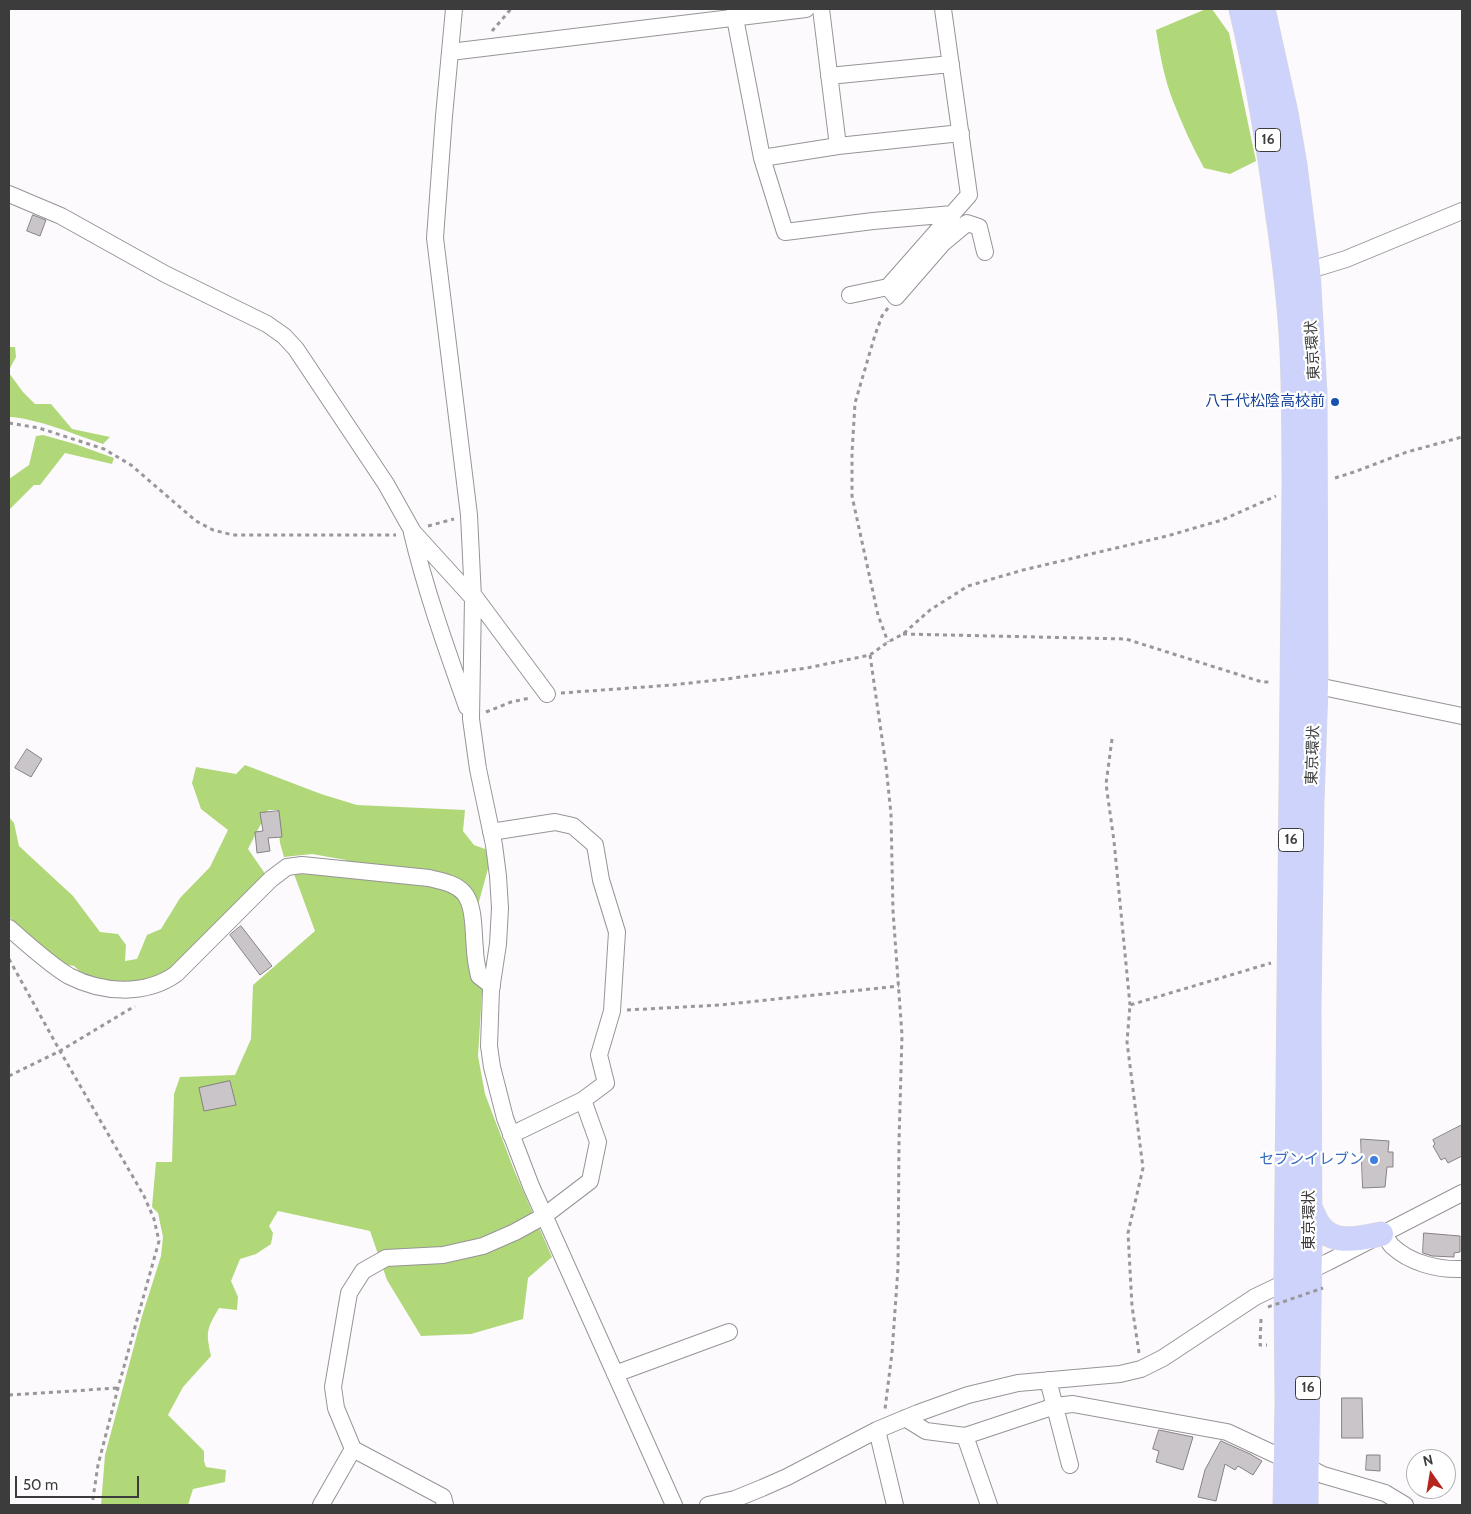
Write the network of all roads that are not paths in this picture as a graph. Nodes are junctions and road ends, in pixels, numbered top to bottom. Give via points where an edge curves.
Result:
1 (454, 9) edge
2 (806, 9) edge
3 (821, 9) edge
4 (943, 9) edge
5 (1242, 9) edge
6 (1262, 9) edge
7 (735, 14) edge
8 (450, 52) junction
9 (951, 64) junction
10 (829, 76) junction
11 (961, 133) junction
12 (838, 146) junction
13 (762, 158) junction
14 (9, 194) edge
15 (1462, 211) edge
16 (953, 214) junction
17 (939, 239) junction
18 (985, 252) dead end
19 (1297, 271) junction
20 (850, 295) dead end
21 (412, 532) junction
22 (473, 595) junction
23 (1304, 684) junction
24 (547, 694) road end
25 (1462, 716) edge
26 (471, 719) junction
27 (491, 832) junction
28 (9, 928) edge
29 (492, 986) junction
30 (583, 1100) junction
31 (511, 1135) junction
32 (1462, 1193) edge
33 (1310, 1207) junction
34 (544, 1216) junction
35 (1382, 1233) junction
36 (1462, 1269) edge
37 (1316, 1280) junction
38 (1286, 1283) junction
39 (729, 1332) dead end
40 (615, 1374) junction
41 (1048, 1380) junction
42 (1055, 1406) junction
43 (905, 1418) junction
44 (883, 1428) junction
45 (965, 1436) junction
46 (353, 1449) junction
47 (1296, 1462) junction
48 (1070, 1465) dead end
49 (321, 1505) edge
50 (445, 1505) edge
51 (674, 1505) edge
52 (708, 1505) edge
53 (896, 1505) edge
54 (989, 1505) edge
55 (1285, 1505) edge
56 (1306, 1505) edge
57 (1405, 1505) edge

1 - 8 street
2 - 7 street
3 - 10 street
4 - 9 street
5 - 19 highway, 東京環状 / 16
6 - 19 highway, 東京環状 / 16 via 1295,165
7 - 8 street
7 - 13 street
8 - 22 street via 435,238 469,515
9 - 10 street
9 - 11 street
10 - 12 street
11 - 12 street
11 - 16 street via 969,195
12 - 13 street
13 - 16 street via 785,232
14 - 21 street via 61,216 165,274 267,324 284,336 296,349 386,484
15 - 19 street via 1346,259
16 - 17 street
17 - 18 street via 967,224 979,227
17 - 20 street via 892,292
19 - 23 highway, 東京環状 / 16 via 1292,351 1305,486
21 - 22 street
21 - 26 street
22 - 24 street
22 - 26 street
23 - 25 street
23 - 33 highway, 東京環状 / 16 via 1312,802
23 - 38 highway, 東京環状 / 16 via 1290,957
26 - 27 street
27 - 29 street via 500,908
27 - 30 street via 554,822 573,826 595,845 601,880 617,932 612,1011 599,1055 606,1083
28 - 29 street via 68,975 88,985 131,990 155,986 176,974 245,903 287,867 302,865 420,877 449,883 463,892 473,921 479,976
29 - 31 street via 489,1046
30 - 31 street
30 - 34 street via 598,1142 590,1181
31 - 34 street
32 - 35 street
33 - 35 highway via 1319,1226 1343,1240
33 - 37 highway, 東京環状 / 16
34 - 40 street
34 - 46 street via 483,1246 443,1255 386,1258 363,1271 349,1293 333,1387 336,1408
35 - 36 street via 1391,1245 1417,1262 1451,1270
35 - 37 street
37 - 38 street
37 - 47 highway, 東京環状 / 16
38 - 41 street via 1255,1297 1163,1358 1141,1368 1120,1374
38 - 47 highway, 東京環状 / 16
39 - 40 street
40 - 51 street
41 - 42 street
41 - 43 street via 995,1387
42 - 45 street
42 - 47 street via 1073,1404 1227,1432
42 - 48 street
43 - 44 street
43 - 45 street via 926,1431
44 - 52 street via 787,1477 736,1499
44 - 53 street
45 - 54 street
46 - 49 street
46 - 50 street via 443,1497
47 - 55 highway, 東京環状 / 16
47 - 56 highway, 東京環状 / 16
47 - 57 street via 1323,1475 1385,1492

